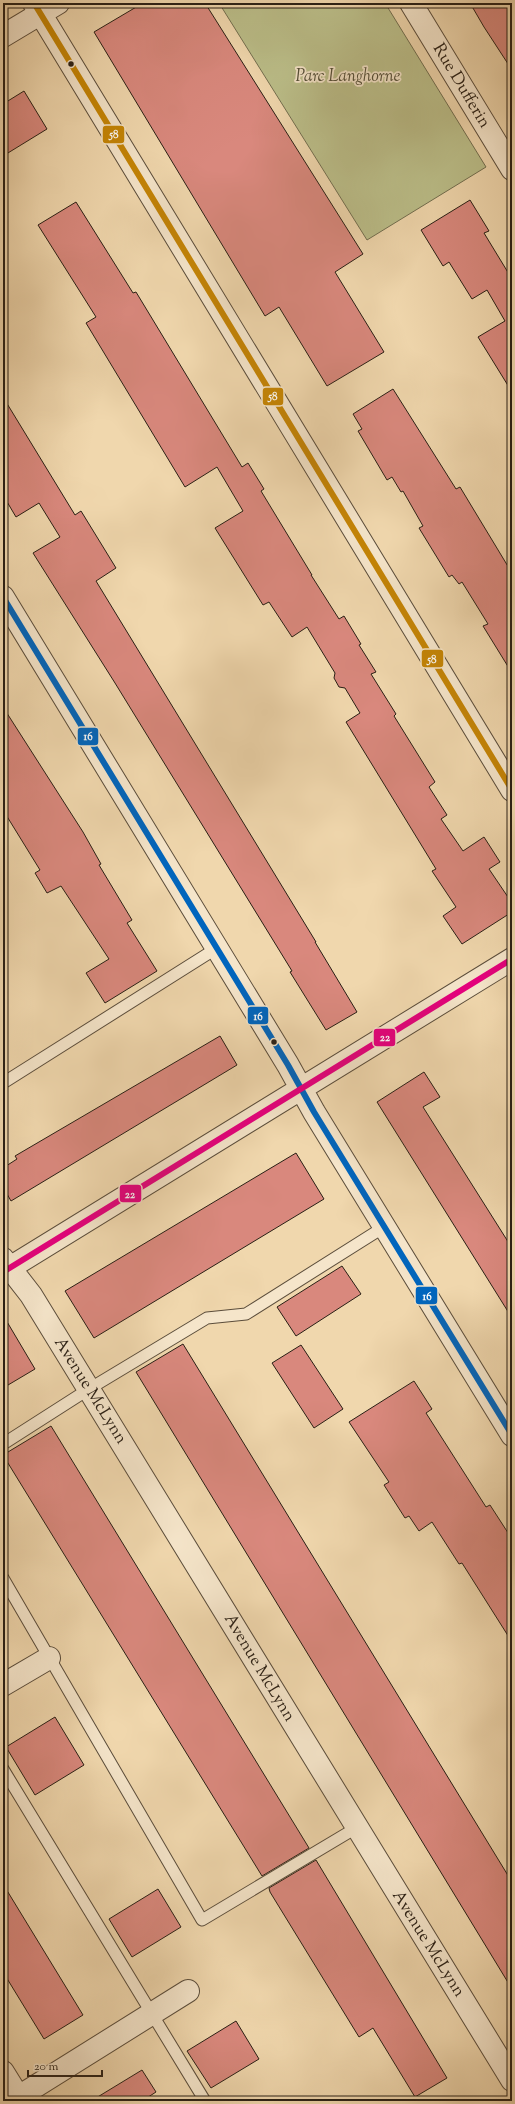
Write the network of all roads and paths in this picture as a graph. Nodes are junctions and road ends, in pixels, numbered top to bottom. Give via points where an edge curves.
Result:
1 (411, 3) edge
2 (44, 7) edge
3 (3, 36) edge
4 (512, 169) edge
5 (3, 597) edge
6 (512, 790) edge
7 (217, 948) junction
8 (512, 959) edge
9 (3, 1082) edge
10 (301, 1088) junction
11 (384, 1227) junction
12 (5, 1266) edge
13 (89, 1389) junction
14 (512, 1435) edge
15 (3, 1444) edge
16 (3, 1578) edge
17 (49, 1658) junction
18 (3, 1685) edge
19 (3, 1769) edge
20 (356, 1828) junction
21 (188, 1991) dead end
22 (152, 2014) junction
23 (3, 2072) edge
24 (512, 2080) edge
25 (17, 2100) edge
26 (205, 2101) edge

1 - 4 street, Rue Dufferin
2 - 3 street
2 - 6 street
5 - 7 street
7 - 9 lane
7 - 10 street
8 - 10 street
10 - 11 street
10 - 12 street
11 - 13 lane via 246,1314 207,1318
11 - 14 street
12 - 13 street, Avenue McLynn via 31,1295
13 - 15 lane
13 - 20 street, Avenue McLynn
16 - 17 lane
17 - 18 street
17 - 20 lane via 202,1920
19 - 22 lane
20 - 24 street, Avenue McLynn
21 - 22 street
22 - 25 street
22 - 26 lane
23 - 25 street

